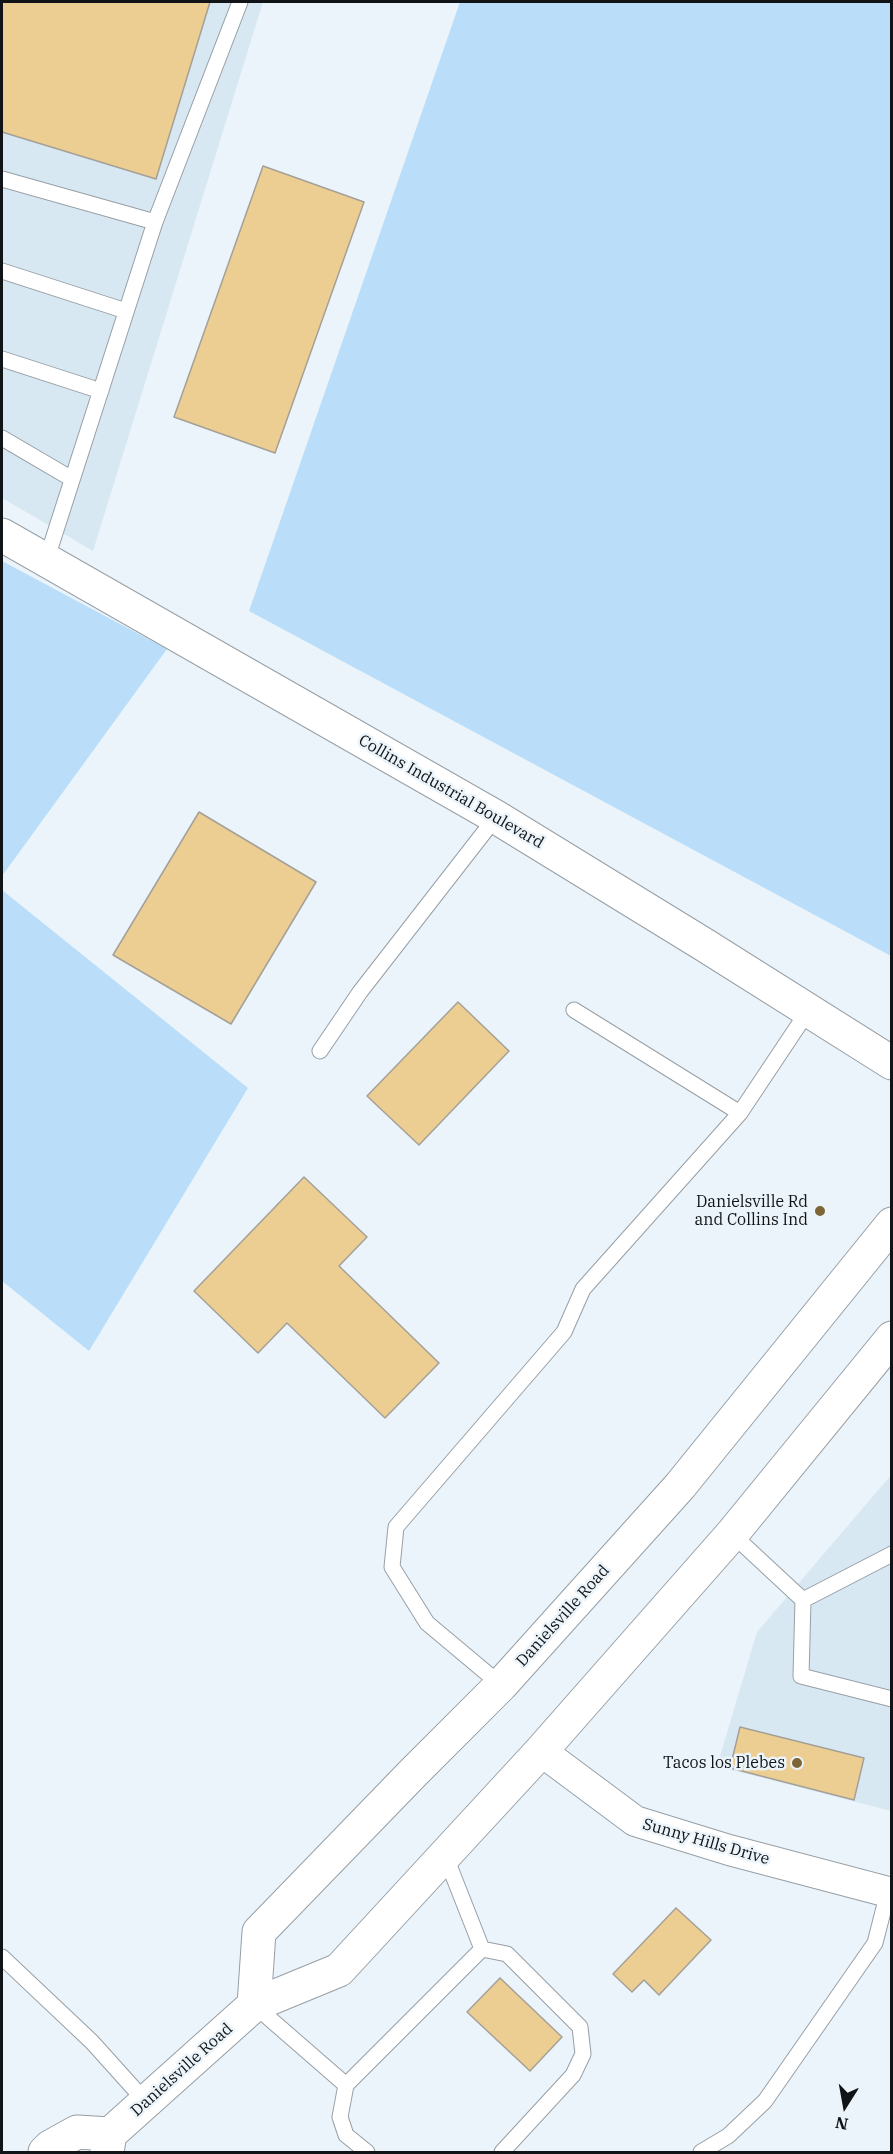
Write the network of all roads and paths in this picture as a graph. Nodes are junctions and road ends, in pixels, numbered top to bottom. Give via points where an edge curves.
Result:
1 (240, 2) edge
2 (2, 180) edge
3 (155, 222) junction
4 (2, 271) edge
5 (126, 311) junction
6 (2, 359) edge
7 (101, 391) junction
8 (2, 438) edge
9 (72, 479) junction
10 (2, 535) edge
11 (46, 561) junction
12 (496, 817) junction
13 (574, 1010) dead end
14 (808, 1011) junction
15 (320, 1050) dead end
16 (891, 1063) edge
17 (740, 1113) junction
18 (891, 1224) edge
19 (891, 1338) edge
20 (732, 1534) junction
21 (891, 1554) edge
22 (803, 1600) junction
23 (501, 1685) junction
24 (891, 1699) edge
25 (541, 1751) junction
26 (445, 1855) junction
27 (890, 1892) edge
28 (482, 1949) junction
29 (2, 1957) edge
30 (254, 2005) junction
31 (346, 2085) junction
32 (146, 2102) junction
33 (108, 2143) edge
34 (45, 2152) edge
35 (367, 2152) edge
36 (502, 2152) edge
37 (702, 2152) edge

1 - 3 lane
2 - 3 lane
3 - 5 lane
4 - 5 lane
5 - 7 lane
6 - 7 lane
7 - 9 lane
8 - 9 lane
9 - 11 lane
10 - 11 main road, Collins Industrial Boulevard
11 - 12 main road, Collins Industrial Boulevard
12 - 14 main road, Collins Industrial Boulevard
12 - 15 lane via 360,992
13 - 17 lane
14 - 16 main road, Collins Industrial Boulevard
14 - 17 lane
17 - 23 lane via 583,1289 564,1332 396,1527 392,1566 427,1623
18 - 23 main road, Danielsville Road via 680,1486
19 - 20 main road, Danielsville Road
20 - 22 lane
20 - 25 main road, Danielsville Road
21 - 22 lane
22 - 24 lane via 801,1676
23 - 30 main road, Danielsville Road via 259,1932
25 - 26 main road, Danielsville Road
25 - 27 street, Sunny Hills Drive via 635,1821
26 - 28 lane
26 - 30 main road, Danielsville Road via 339,1970
27 - 37 lane via 875,1943 771,2093 728,2136
28 - 31 lane
28 - 36 lane via 507,1954 580,2027 583,2054 573,2075
29 - 32 lane via 92,2042
30 - 31 lane
30 - 32 main road, Danielsville Road
31 - 35 lane via 340,2117 346,2135
32 - 33 main road, Danielsville Road
33 - 34 main road, Danielsville Road via 77,2132

